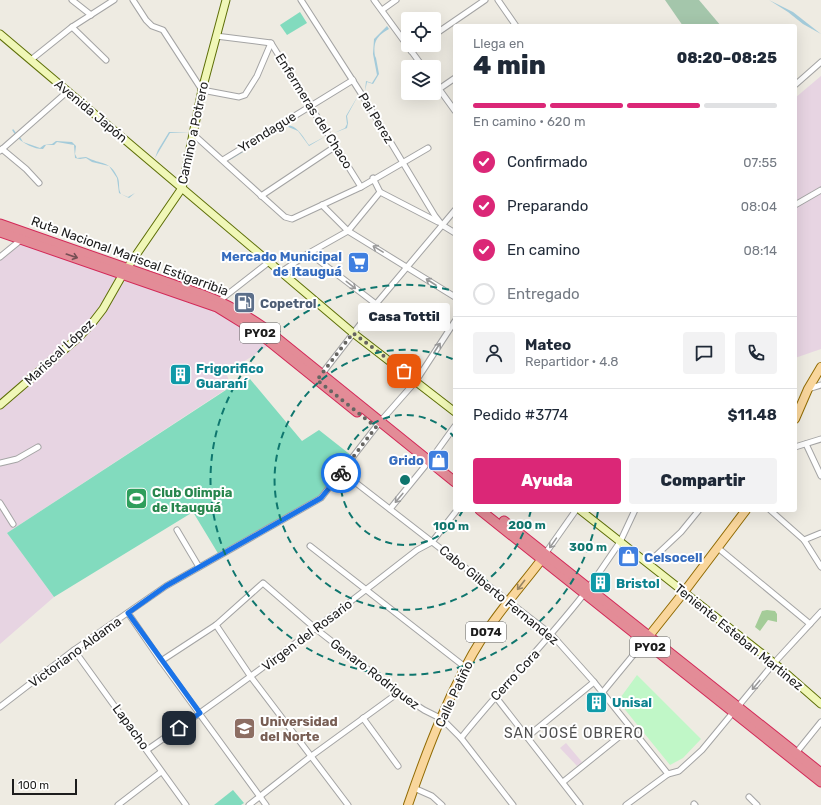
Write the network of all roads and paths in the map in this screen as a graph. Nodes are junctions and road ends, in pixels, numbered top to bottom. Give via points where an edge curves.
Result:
1 (72, 0) edge
2 (114, 0) edge
3 (133, 0) edge
4 (226, 0) edge
5 (301, 0) edge
6 (374, 0) edge
7 (396, 0) edge
8 (485, 0) edge
9 (498, 0) edge
10 (382, 10) junction
11 (91, 15) junction
12 (515, 24) edge
13 (72, 28) junction
14 (441, 30) edge
15 (0, 34) edge
16 (216, 36) junction
17 (401, 37) edge
18 (272, 43) junction
19 (32, 59) junction
20 (106, 60) dead end
21 (821, 62) edge
22 (453, 79) edge
23 (353, 80) junction
24 (797, 83) edge
25 (441, 88) edge
26 (202, 90) junction
27 (68, 91) junction
28 (441, 92) edge
29 (312, 105) junction
30 (453, 108) edge
31 (193, 134) junction
32 (336, 146) junction
33 (428, 148) dead end
34 (1, 150) edge
35 (223, 160) junction
36 (402, 162) junction
37 (373, 178) junction
38 (39, 183) dead end
39 (361, 187) junction
40 (182, 188) junction
41 (821, 190) edge
42 (380, 192) junction
43 (262, 196) junction
44 (797, 204) edge
45 (322, 205) junction
46 (453, 212) edge
47 (0, 224) edge
48 (442, 225) junction
49 (348, 231) junction
50 (0, 232) edge
51 (453, 232) edge
52 (22, 239) junction
53 (309, 253) junction
54 (0, 257) edge
55 (269, 262) junction
56 (408, 267) junction
57 (125, 270) junction
58 (281, 272) junction
59 (453, 296) edge
60 (219, 301) junction
61 (376, 304) junction
62 (453, 324) edge
63 (353, 333) junction
64 (821, 367) edge
65 (319, 377) junction
66 (416, 381) junction
67 (821, 385) edge
68 (808, 389) junction
69 (0, 405) edge
70 (453, 410) edge
71 (797, 414) edge
72 (378, 425) junction
73 (453, 429) edge
74 (821, 439) edge
75 (806, 444) junction
76 (797, 446) edge
77 (38, 447) dead end
78 (0, 463) edge
79 (427, 464) junction
80 (342, 472) junction
81 (821, 476) edge
82 (453, 481) edge
83 (453, 488) edge
84 (0, 503) edge
85 (390, 509) junction
86 (455, 512) edge
87 (483, 512) edge
88 (492, 512) edge
89 (575, 512) edge
90 (582, 512) edge
91 (634, 512) edge
92 (697, 512) edge
93 (745, 512) edge
94 (772, 512) edge
95 (14, 524) dead end
96 (177, 530) dead end
97 (821, 533) edge
98 (804, 540) junction
99 (432, 542) junction
100 (620, 542) junction
101 (310, 546) dead end
102 (718, 548) junction
103 (543, 556) junction
104 (648, 563) junction
105 (199, 567) junction
106 (821, 568) edge
107 (366, 590) junction
108 (586, 592) junction
109 (684, 592) junction
110 (508, 602) junction
111 (821, 612) edge
112 (128, 613) junction
113 (810, 624) junction
114 (216, 625) junction
115 (316, 629) junction
116 (552, 634) junction
117 (647, 639) junction
118 (74, 650) junction
119 (161, 661) junction
120 (774, 663) junction
121 (465, 667) junction
122 (251, 677) junction
123 (594, 682) junction
124 (398, 693) junction
125 (602, 693) junction
126 (495, 696) junction
127 (821, 704) edge
128 (0, 707) edge
129 (735, 710) junction
130 (200, 713) junction
131 (363, 718) junction
132 (442, 719) junction
133 (821, 722) edge
134 (630, 728) junction
135 (527, 737) junction
136 (461, 738) junction
137 (148, 750) junction
138 (796, 753) junction
139 (310, 757) junction
140 (398, 766) dead end
141 (161, 772) junction
142 (821, 773) edge
143 (668, 774) junction
144 (563, 782) junction
145 (821, 782) edge
146 (414, 788) junction
147 (260, 796) junction
148 (749, 797) dead end
149 (118, 805) edge
150 (186, 805) edge
151 (249, 805) edge
152 (266, 805) edge
153 (348, 805) edge
154 (408, 805) edge
155 (442, 805) edge
156 (513, 805) edge
157 (580, 805) edge
158 (626, 805) edge
159 (757, 805) edge

1 - 11 street
2 - 11 street
3 - 26 street via 146,20 152,26 163,30
4 - 16 street, Camino a Potrero
5 - 23 street, Pai Perez
6 - 10 street
7 - 10 street
8 - 14 street
9 - 12 street
10 - 17 street
11 - 13 street
13 - 19 street
13 - 20 street
15 - 19 street, Avenida Japón
16 - 18 street, Enfermeras del Chaco
16 - 26 street, Camino a Potrero
18 - 26 street via 258,76 245,95 238,97
18 - 29 street, Enfermeras del Chaco
19 - 27 street, Avenida Japón
21 - 24 street
22 - 25 street
23 - 29 street, Yrendague
23 - 36 street, Pai Perez
26 - 31 street, Camino a Potrero
27 - 34 street
27 - 40 street, Avenida Japón
28 - 30 street
29 - 32 street, Enfermeras del Chaco
29 - 35 street, Yrendague
31 - 35 street
31 - 40 street, Camino a Potrero
32 - 39 street, Enfermeras del Chaco
32 - 43 street
33 - 36 street
34 - 38 street via 26,169
35 - 43 street
36 - 37 street
36 - 48 street, Pai Perez
37 - 39 street
37 - 42 street
39 - 45 street
40 - 55 street
40 - 57 street, Camino a Potrero
41 - 44 street
42 - 48 street
42 - 49 street
43 - 45 street via 288,218 296,218
45 - 49 street
46 - 48 street
47 - 57 highway, Ruta Nacional Mariscal Estigarribia / PY02
48 - 51 street, Pai Perez
48 - 56 street
49 - 53 street
56 -> 49 street
50 - 52 highway, Ruta Nacional Mariscal Estigarribia / PY02
52 - 54 street
52 -> 57 highway, Ruta Nacional Mariscal Estigarribia / PY02
53 - 58 street
53 -> 61 street
55 - 58 street
55 - 60 street
59 -> 56 street
56 - 61 street
57 - 60 highway, Ruta Nacional Mariscal Estigarribia / PY02
57 - 65 highway, Ruta Nacional Mariscal Estigarribia / PY02 via 234,316
57 - 69 street, Mariscal López via 103,309 80,336
58 - 63 street
60 - 65 highway, Ruta Nacional Mariscal Estigarribia / PY02 via 263,327
61 - 63 street
66 -> 62 street, Victoriano Aldama
63 - 65 street
63 - 66 street
64 - 68 main road
65 - 72 highway, Ruta Nacional Mariscal Estigarribia / PY02
66 - 70 street
66 - 72 street, Victoriano Aldama
67 - 68 street
68 - 71 main road
72 - 79 highway, Ruta Nacional Mariscal Estigarribia / PY02
72 - 80 street, Victoriano Aldama
73 - 79 street
74 - 75 street
75 - 76 street
75 - 81 street
77 - 78 street via 17,459
79 - 82 highway, Ruta Nacional Mariscal Estigarribia / PY02
79 - 83 highway, Ruta Nacional Mariscal Estigarribia / PY02
79 -> 85 street
80 - 85 street, Cabo Gilberto Fernandez
80 - 105 street, Victoriano Aldama via 321,498
84 - 95 street
85 - 99 street, Cabo Gilberto Fernandez
86 - 99 street, Virgen del Rosario
87 - 103 highway, PY02
88 - 103 highway, PY02
89 -> 103 street
90 - 100 street, Teniente Esteban Martinez
91 - 100 street, Cerro Cora
92 - 104 street via 681,532
93 - 102 main road
94 - 98 street
96 - 105 street
97 - 98 street
98 - 106 street
99 - 107 street, Virgen del Rosario via 417,550
99 - 110 street, Cabo Gilberto Fernandez
100 - 104 street, Teniente Esteban Martinez
100 - 108 street, Cerro Cora
101 - 107 street
102 - 109 main road
102 - 113 street
103 - 108 highway, PY02
103 -> 110 main road, Calle Patiño / D074
104 - 109 street, Teniente Esteban Martinez
105 - 112 street, Victoriano Aldama
107 - 115 street, Virgen del Rosario
107 - 121 street
108 - 116 street, Cerro Cora
108 - 117 highway, PY02
109 - 117 main road
109 - 120 street, Teniente Esteban Martinez
110 - 116 street, Cabo Gilberto Fernandez
110 - 121 main road, Calle Patiño / D074 via 484,634
111 - 113 street
112 - 118 street, Victoriano Aldama
112 - 119 street
113 - 120 street
114 - 115 street, Genaro Rodriguez via 263,583
114 - 119 street
114 - 122 street
115 - 122 street, Virgen del Rosario
115 - 124 street, Genaro Rodriguez
116 - 123 street, Cabo Gilberto Fernandez
116 - 126 street, Cerro Cora
117 - 125 street
117 - 129 highway, PY02
118 - 128 street, Victoriano Aldama
118 - 137 street, Lapacho
119 - 130 street
120 - 127 street, Teniente Esteban Martinez
120 -> 129 street
121 - 132 main road, Calle Patiño / D074
122 - 130 street, Virgen del Rosario
122 - 139 street
123 - 125 street, Cabo Gilberto Fernandez
123 - 135 street
124 - 131 street
124 - 132 street, Genaro Rodriguez
125 - 134 street, Cabo Gilberto Fernandez
126 - 135 street
126 - 136 street, Cerro Cora
129 - 138 highway, PY02
129 - 143 street via 702,750 679,771
129 - 145 highway, PY02
130 - 137 street, Virgen del Rosario
130 - 147 street
131 - 139 street
131 - 140 street
132 - 136 street, Genaro Rodriguez
132 - 146 main road, Calle Patiño / D074
133 - 138 street
134 - 143 street, Cabo Gilberto Fernandez
134 - 144 street
135 - 144 street
136 - 156 street, Genaro Rodriguez
137 - 141 street, Lapacho
138 - 142 highway, PY02
139 - 147 street
139 - 153 street
141 - 149 street
141 - 150 street, Lapacho
143 - 158 street
144 - 157 street
146 - 154 main road, Calle Patiño / D074
146 - 155 street via 432,796
147 - 151 street
147 - 152 street
148 - 159 street

